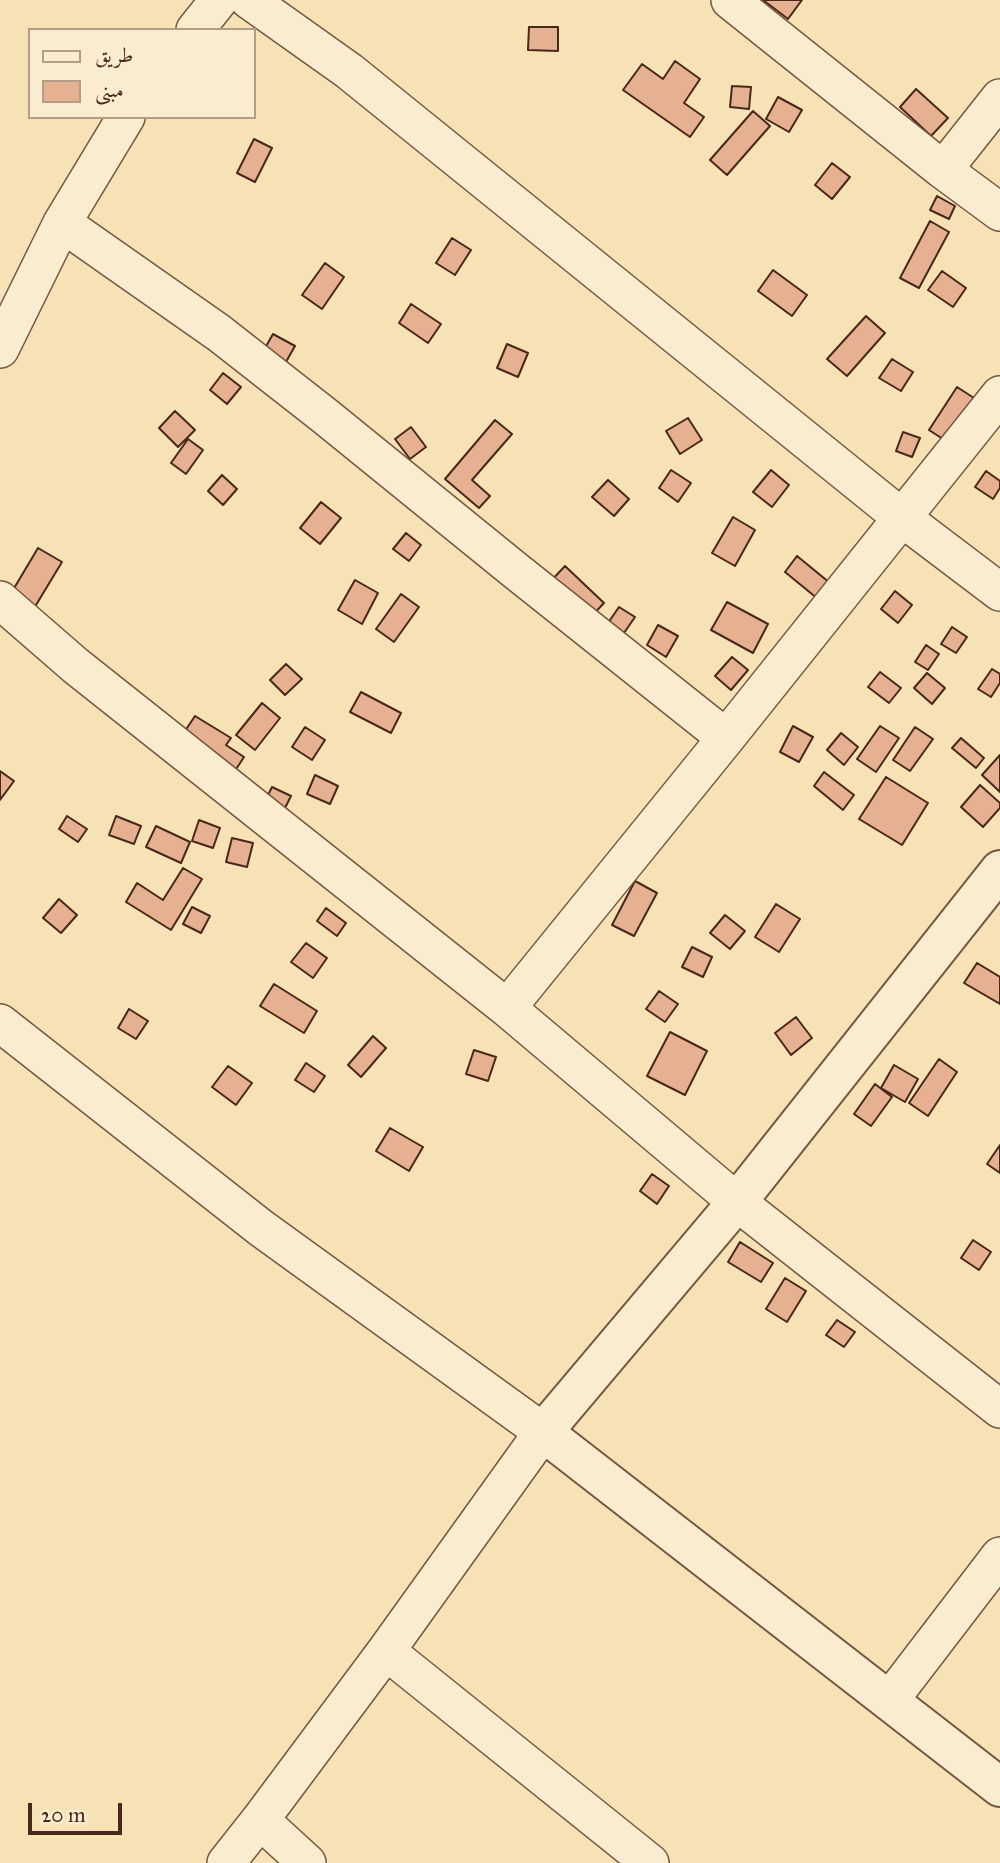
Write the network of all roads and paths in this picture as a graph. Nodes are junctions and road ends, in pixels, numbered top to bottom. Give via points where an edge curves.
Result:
1 (219, 0) edge
2 (249, 0) edge
3 (730, 0) edge
4 (197, 28) edge
5 (1000, 98) edge
6 (125, 119) edge
7 (943, 170) junction
8 (1000, 212) edge
9 (62, 223) junction
10 (0, 349) edge
11 (1000, 395) edge
12 (901, 517) junction
13 (1000, 592) edge
14 (0, 600) edge
15 (726, 738) junction
16 (1000, 870) edge
17 (507, 1008) junction
18 (0, 1023) edge
19 (737, 1202) junction
20 (994, 1392) edge
21 (543, 1432) junction
22 (1000, 1556) edge
23 (386, 1651) junction
24 (889, 1701) junction
25 (1000, 1787) edge
26 (260, 1820) junction
27 (226, 1863) edge
28 (307, 1863) edge
29 (650, 1863) edge

1 - 4 street
2 - 12 street via 349,71
3 - 7 street
5 - 7 street
6 - 9 street
7 - 8 street
9 - 10 street
9 - 15 street via 241,349
11 - 12 street
12 - 13 street
12 - 15 street
14 - 17 street via 76,666
15 - 17 street
16 - 19 street
17 - 19 street
18 - 21 street via 261,1228
19 - 20 street
19 - 21 street
21 - 23 street
21 - 24 street
22 - 24 street
23 - 26 street
23 - 29 street
24 - 25 street
26 - 27 street
26 - 28 street

